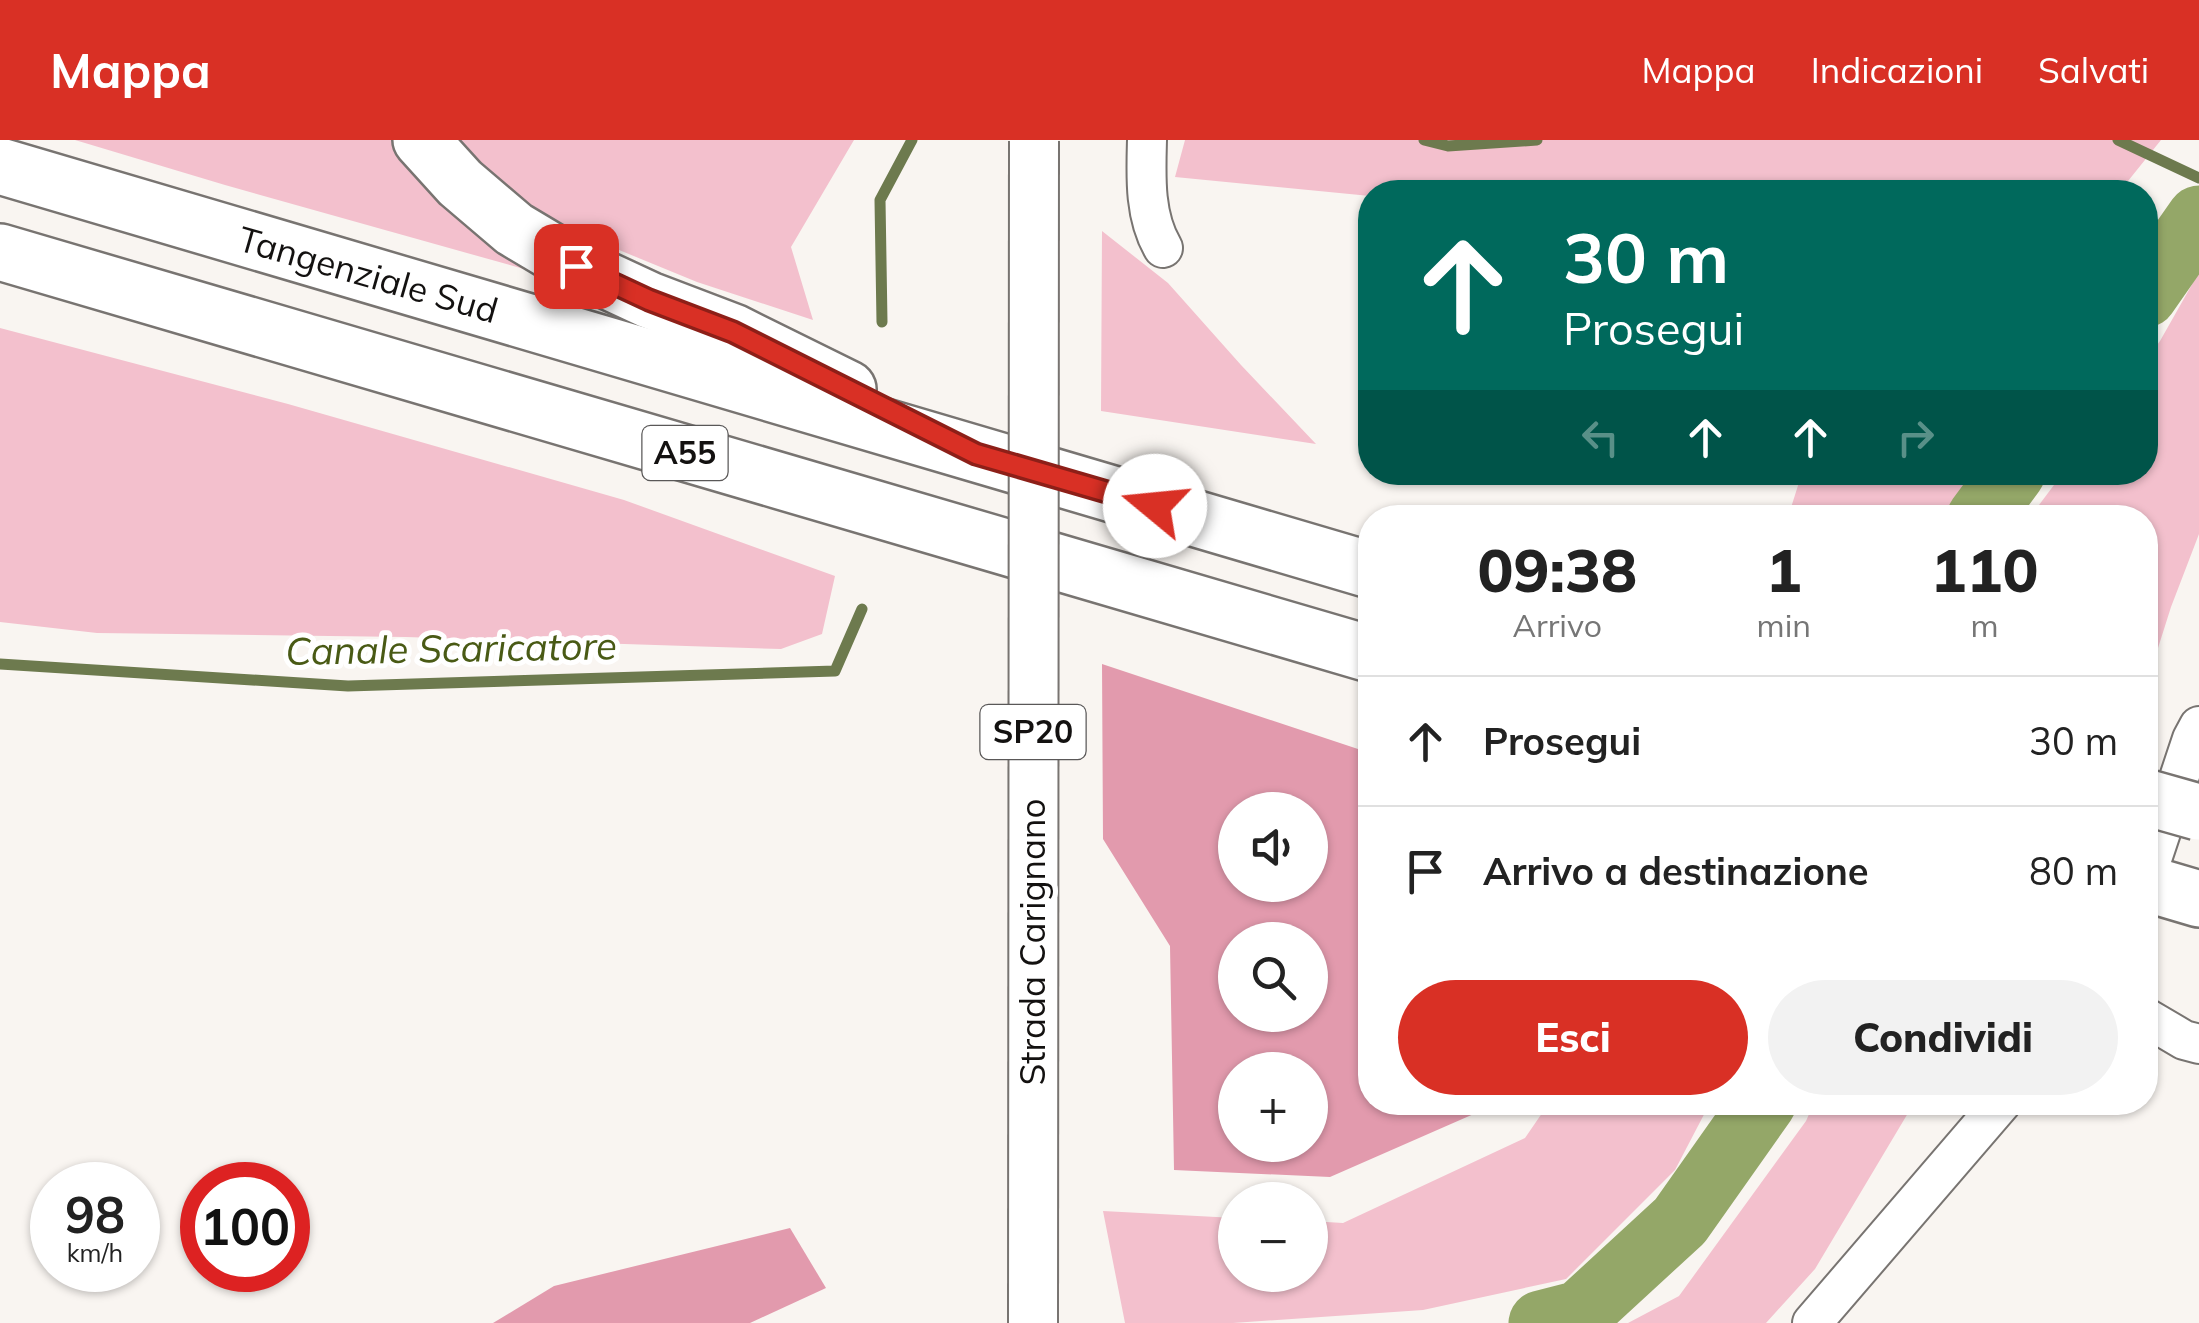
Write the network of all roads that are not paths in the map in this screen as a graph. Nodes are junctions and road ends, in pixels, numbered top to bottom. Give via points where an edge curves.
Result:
1 (421, 140) edge
2 (1148, 140) edge
3 (1034, 141) edge
4 (0, 166) edge
5 (1162, 248) dead end
6 (0, 252) edge
7 (0, 274) edge
8 (188, 307) junction
9 (976, 454) junction
10 (1358, 566) edge
11 (1358, 650) edge
12 (2199, 726) edge
13 (2158, 801) edge
14 (2198, 812) edge
15 (2166, 888) edge
16 (2158, 1024) edge
17 (2199, 1044) edge
18 (1991, 1115) edge
19 (1033, 1323) edge
20 (1812, 1323) edge

1 - 9 highway via 514,228 576,266 733,332
2 - 5 street via 1149,216
3 - 19 main road, Strada Carignano / SP20, bridge
4 - 9 highway, Tangenziale Sud / A55
6 - 8 highway, A55
7 - 8 highway
8 - 11 highway, A55
9 - 10 highway, Tangenziale Sud / A55
12 - 15 street
13 - 14 highway, bridge
16 - 17 street
18 - 20 street

